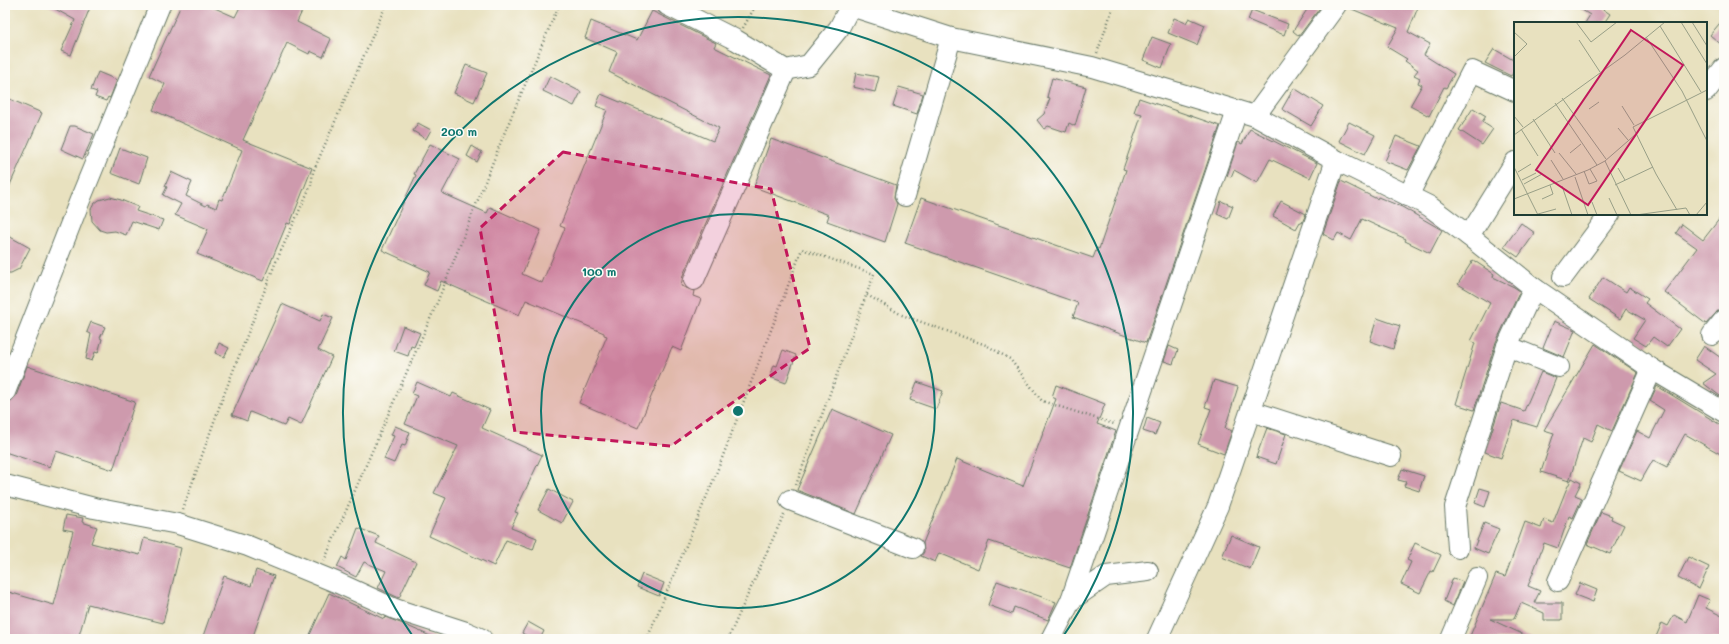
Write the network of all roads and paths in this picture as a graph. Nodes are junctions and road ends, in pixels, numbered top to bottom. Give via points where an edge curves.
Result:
1 (160, 5) edge
2 (386, 5) edge
3 (559, 5) edge
4 (667, 5) edge
5 (756, 5) edge
6 (1114, 5) edge
7 (1336, 5) edge
8 (851, 6) edge
9 (951, 38) junction
10 (736, 40) junction
11 (1092, 67) junction
12 (1724, 68) edge
13 (786, 70) junction
14 (1707, 90) edge
15 (1514, 91) edge
16 (1246, 113) junction
17 (1336, 160) junction
18 (1514, 164) edge
19 (905, 196) dead end
20 (1408, 196) junction
21 (1609, 215) edge
22 (1469, 236) junction
23 (1562, 277) dead end
24 (694, 280) dead end
25 (1534, 288) junction
26 (867, 295) junction
27 (1507, 346) junction
28 (1559, 367) dead end
29 (1652, 370) junction
30 (5, 392) edge
31 (1251, 411) junction
32 (1724, 412) edge
33 (1130, 429) junction
34 (1391, 456) dead end
35 (5, 484) edge
36 (790, 500) junction
37 (178, 524) junction
38 (913, 548) dead end
39 (1458, 548) dead end
40 (1148, 571) dead end
41 (318, 576) junction
42 (1477, 578) dead end
43 (1558, 581) dead end
44 (1070, 600) junction
45 (482, 639) edge
46 (647, 639) edge
47 (728, 639) edge
48 (1051, 639) edge
49 (1157, 639) edge
50 (1451, 639) edge

1 - 30 street
2 - 37 path via 275,264 220,402
3 - 41 path via 504,134 437,303
4 - 10 street
5 - 10 path
6 - 11 path
7 - 16 street
8 - 9 street
8 - 13 street via 839,28 809,65
9 - 11 street
9 - 19 street
10 - 13 street
11 - 16 street
12 - 14 street
13 - 24 street
15 - 20 street via 1472,71
16 - 17 street
16 - 33 street
17 - 20 street
17 - 31 street
18 - 22 street
20 - 22 street via 1429,206
21 - 23 street
22 - 25 street
25 - 27 street
25 - 29 street
26 - 33 path via 902,315 986,345 1010,360 1042,401
26 - 36 path
26 - 46 path via 874,274 802,249 716,474
27 - 28 street
27 - 39 street via 1455,507
29 - 32 street
29 - 43 street
31 - 34 street
31 - 49 street via 1218,506
33 - 44 street
35 - 37 street via 94,508
36 - 38 street
36 - 47 path
37 - 41 street via 248,546
40 - 44 street via 1106,576
41 - 45 street via 395,609
42 - 50 street
44 - 48 street

